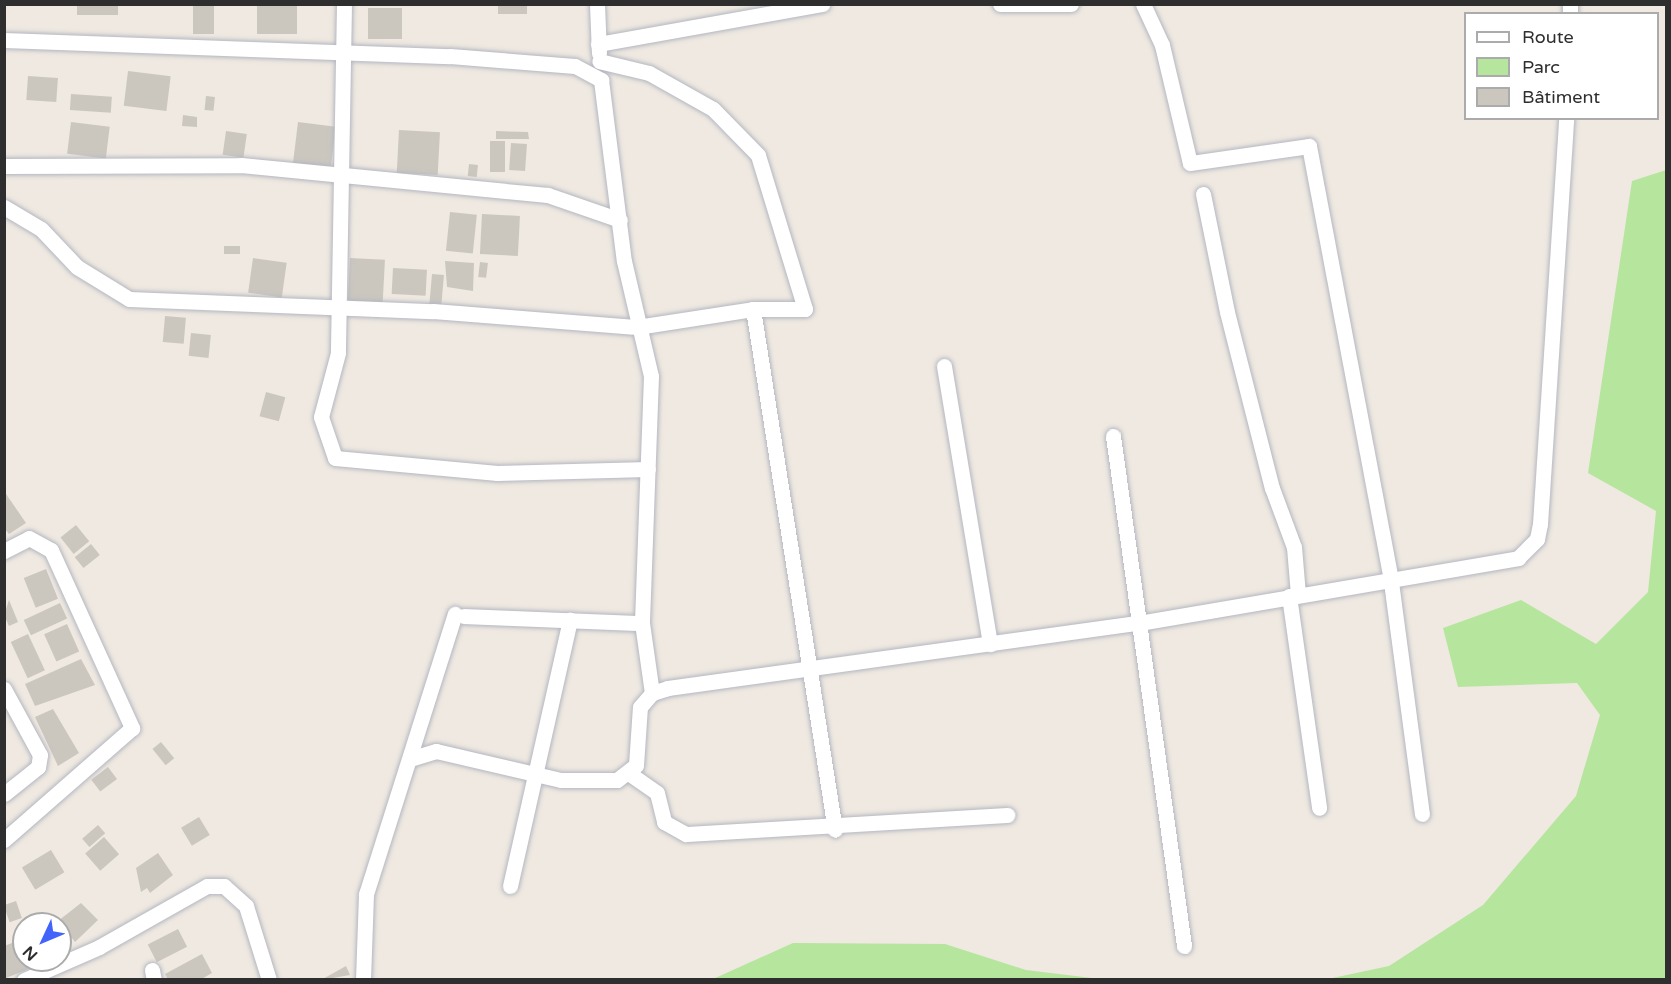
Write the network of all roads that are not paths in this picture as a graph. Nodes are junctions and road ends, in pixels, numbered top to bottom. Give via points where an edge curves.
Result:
1 (344, 4) edge
2 (597, 4) edge
3 (822, 4) edge
4 (1000, 4) edge
5 (1071, 4) edge
6 (1143, 4) edge
7 (4, 40) edge
8 (598, 44) junction
9 (341, 52) junction
10 (599, 61) junction
11 (601, 80) junction
12 (1566, 120) edge
13 (4, 166) edge
14 (343, 178) junction
15 (1203, 194) dead end
16 (4, 207) edge
17 (620, 220) junction
18 (336, 306) junction
19 (753, 309) junction
20 (637, 327) junction
21 (944, 366) dead end
22 (1113, 436) dead end
23 (648, 469) junction
24 (4, 551) edge
25 (1391, 582) junction
26 (1294, 596) junction
27 (570, 620) junction
28 (642, 623) junction
29 (1139, 623) junction
30 (990, 644) junction
31 (805, 668) junction
32 (4, 689) edge
33 (652, 693) junction
34 (413, 758) junction
35 (537, 774) junction
36 (630, 774) junction
37 (4, 794) edge
38 (1319, 808) dead end
39 (1422, 814) dead end
40 (1007, 815) dead end
41 (835, 830) junction
42 (4, 840) edge
43 (510, 886) dead end
44 (1184, 946) dead end
45 (24, 980) edge
46 (269, 980) edge
47 (363, 980) edge

1 - 9 street
2 - 8 street
3 - 8 street
4 - 5 street
6 - 25 street via 1162,45 1190,163 1309,146
7 - 9 street
8 - 10 street
9 - 11 street via 575,66
9 - 14 street
10 - 11 street
10 - 19 street via 649,73 713,109 758,154 805,309
11 - 17 street
12 - 25 street via 1538,539 1518,558
13 - 14 street via 241,165
14 - 17 street via 548,195
14 - 18 street
15 - 26 street via 1227,312 1272,488 1294,547
16 - 18 street via 41,229 77,267 129,299
17 - 20 street
18 - 20 street
18 - 23 street via 338,353 321,417 335,458 497,473
19 - 20 street
19 - 31 street via 784,492
20 - 23 street via 651,376
21 - 30 street
22 - 29 street
23 - 28 street
24 - 42 street via 29,538 51,550 132,728
25 - 26 street
25 - 39 street
26 - 29 street
26 - 38 street
27 - 28 street
27 - 34 street via 460,615
27 - 35 street
28 - 33 street
29 - 30 street
29 - 44 street
30 - 31 street
31 - 33 street
31 - 41 street
32 - 37 street via 40,755 38,767
33 - 36 street via 640,707 636,765
34 - 35 street via 436,751
34 - 47 street via 402,775 366,894
35 - 36 street via 617,780
35 - 43 street
36 - 41 street via 657,793 664,822 672,831
40 - 41 street
45 - 46 street via 99,947 207,886 230,888 246,906

